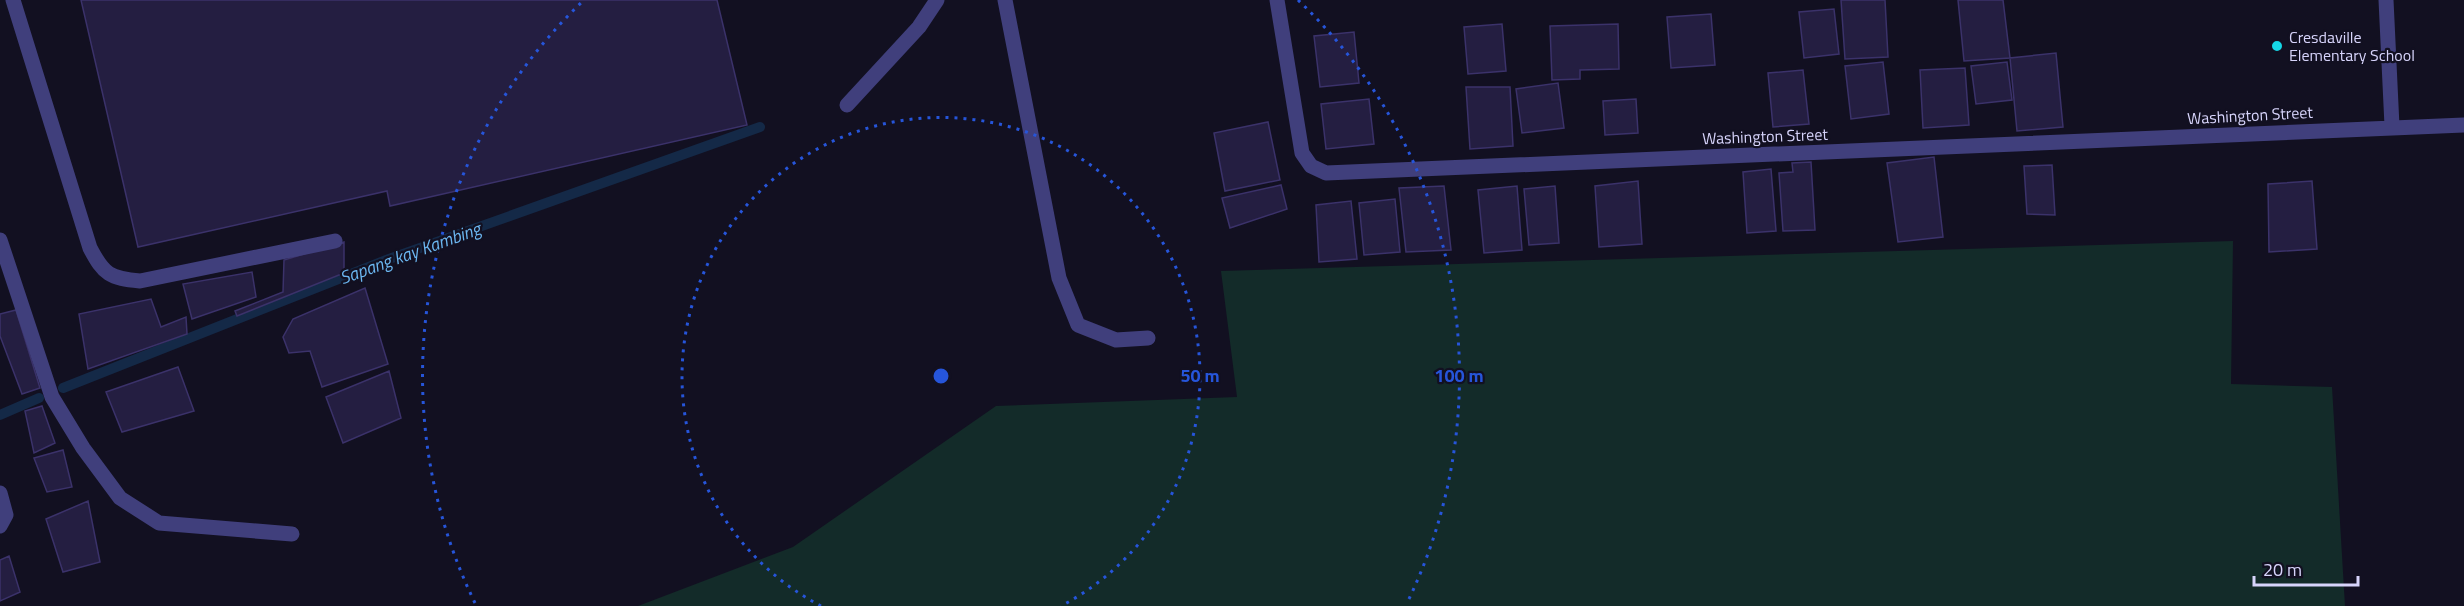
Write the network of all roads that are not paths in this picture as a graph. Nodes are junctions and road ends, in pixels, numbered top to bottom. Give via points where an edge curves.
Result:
1 (13, 0) edge
2 (937, 0) edge
3 (1005, 0) edge
4 (1277, 0) edge
5 (2386, 0) edge
6 (847, 105) dead end
7 (2464, 125) edge
8 (2392, 126) junction
9 (0, 240) edge
10 (334, 241) dead end
11 (1148, 338) dead end
12 (0, 493) edge
13 (0, 526) edge
14 (292, 534) dead end

1 - 10 street via 90,248 101,270 117,279 140,281
2 - 6 street via 919,27
3 - 11 street via 1059,278 1074,316 1078,325 1116,340
4 - 8 street, Washington Street via 1302,153 1311,166 1326,173
5 - 8 street
7 - 8 street, Washington Street
9 - 14 street via 52,397 120,498 159,523
12 - 13 street via 6,515

